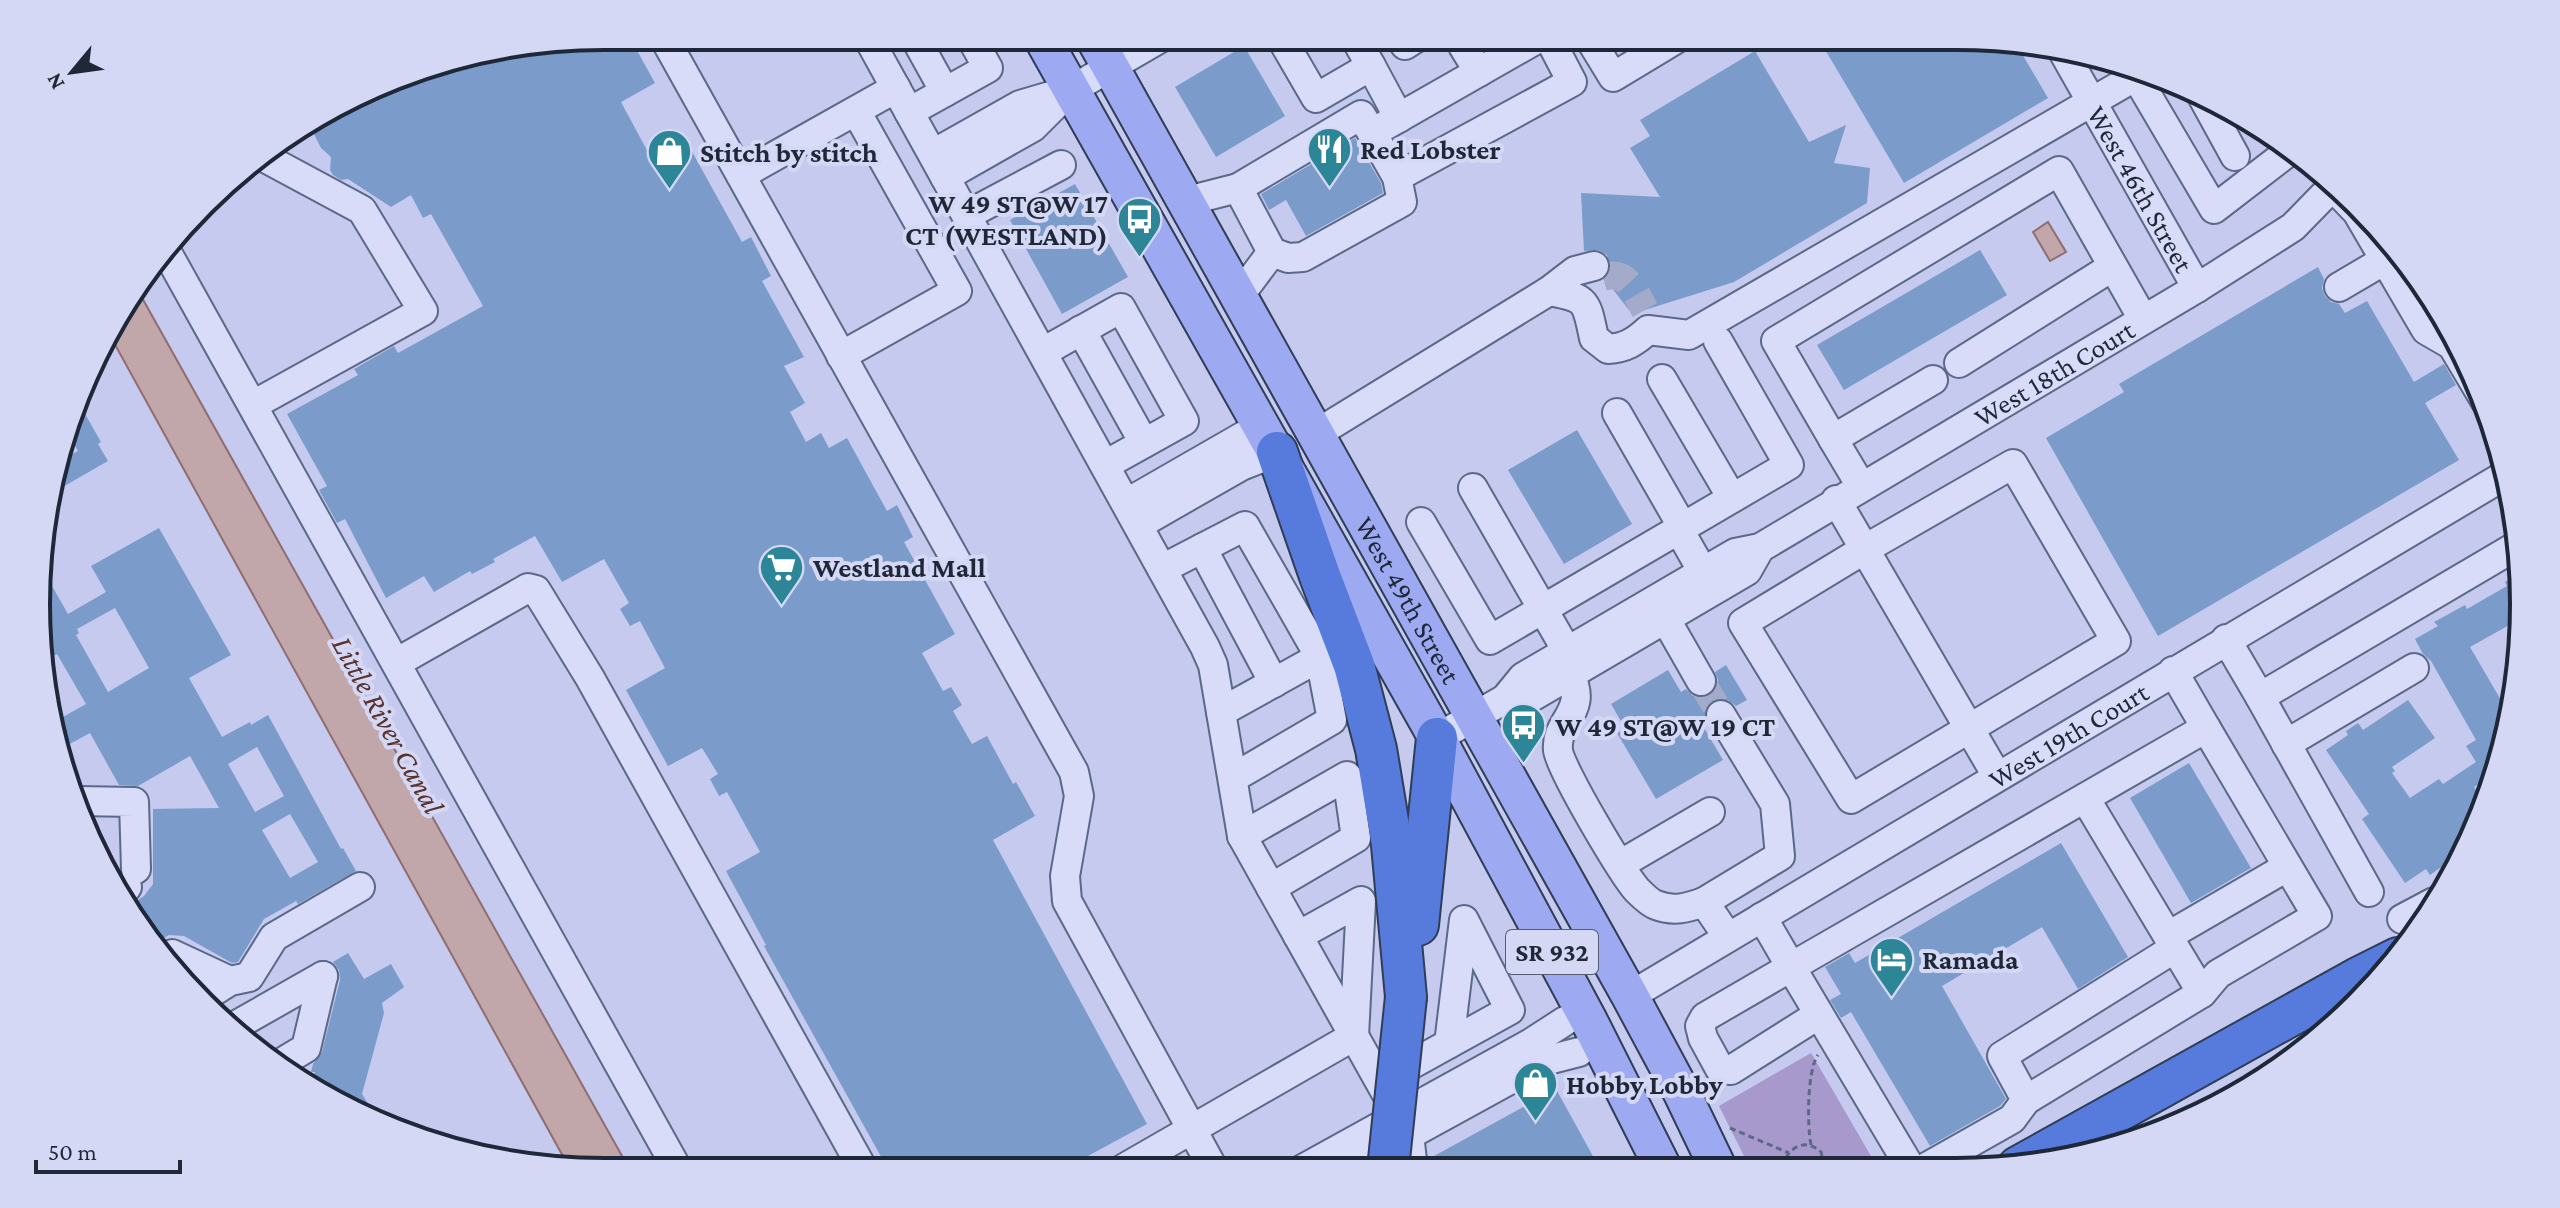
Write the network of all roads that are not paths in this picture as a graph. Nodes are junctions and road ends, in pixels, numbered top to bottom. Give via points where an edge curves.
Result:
1 (671, 50) edge
2 (875, 50) edge
3 (922, 50) edge
4 (978, 50) edge
5 (1049, 50) edge
6 (1288, 50) edge
7 (1362, 50) edge
8 (1465, 50) edge
9 (1515, 50) edge
10 (1545, 50) edge
11 (1597, 50) edge
12 (1650, 50) edge
13 (1102, 51) edge
14 (2069, 62) edge
15 (1371, 66) junction
16 (1479, 72) junction
17 (2128, 77) edge
18 (2143, 83) edge
19 (1071, 90) junction
20 (945, 92) junction
21 (903, 100) junction
22 (2091, 102) junction
23 (856, 111) junction
24 (2211, 112) edge
25 (1399, 118) junction
26 (1372, 133) junction
27 (2235, 156) dead end
28 (2282, 156) edge
29 (271, 161) edge
30 (1061, 165) dead end
31 (939, 166) junction
32 (741, 175) junction
33 (1397, 177) junction
34 (1238, 188) junction
35 (2327, 192) edge
36 (1187, 201) junction
37 (967, 215) junction
38 (2372, 238) edge
39 (1272, 252) junction
40 (171, 259) edge
41 (2385, 260) junction
42 (2112, 267) junction
43 (996, 269) junction
44 (2339, 287) dead end
45 (2197, 288) junction
46 (957, 291) junction
47 (1549, 291) junction
48 (1239, 296) junction
49 (1590, 316) junction
50 (2143, 319) junction
51 (1081, 330) junction
52 (2443, 340) edge
53 (1718, 341) dead end
54 (1043, 352) junction
55 (841, 356) junction
56 (1959, 363) dead end
57 (1662, 379) dead end
58 (1933, 380) dead end
59 (253, 405) junction
60 (1617, 413) dead end
61 (1316, 434) junction
62 (1269, 439) junction
63 (1833, 439) junction
64 (1144, 443) junction
65 (1105, 465) junction
66 (2496, 481) edge
67 (1861, 486) junction
68 (1473, 488) dead end
69 (1732, 498) junction
70 (1836, 500) junction
71 (1132, 514) junction
72 (1421, 522) dead end
73 (1685, 524) junction
74 (1202, 548) junction
75 (1760, 548) junction
76 (1865, 549) junction
77 (2507, 551) edge
78 (1712, 567) junction
79 (1162, 569) junction
80 (1542, 609) junction
81 (1660, 610) junction
82 (2226, 639) junction
83 (1320, 657) junction
84 (396, 663) junction
85 (1568, 663) junction
86 (2414, 668) dead end
87 (2173, 671) junction
88 (1701, 681) tunnel mouth
89 (1274, 683) junction
90 (2260, 697) junction
91 (1490, 708) junction
92 (1221, 712) junction
93 (1721, 715) tunnel mouth
94 (1969, 727) junction
95 (2206, 728) junction
96 (1437, 738) junction
97 (2286, 744) junction
98 (1997, 776) junction
99 (1233, 778) junction
100 (2085, 798) junction
101 (86, 801) edge
102 (1710, 812) dead end
103 (1485, 827) junction
104 (1242, 836) junction
105 (1621, 864) junction
106 (2287, 867) junction
107 (127, 883) edge
108 (360, 887) dead end
109 (1271, 888) junction
110 (2369, 892) dead end
111 (1704, 902) junction
112 (2418, 911) edge
113 (1762, 917) junction
114 (2402, 919) dead end
115 (1298, 936) junction
116 (1728, 937) junction
117 (2172, 942) junction
118 (176, 956) edge
119 (1791, 967) junction
120 (2370, 972) edge
121 (230, 981) junction
122 (2202, 993) junction
123 (210, 994) edge
124 (1630, 996) junction
125 (1406, 997) junction
126 (1818, 1015) junction
127 (241, 1023) edge
128 (1354, 1036) junction
129 (1572, 1036) junction
130 (1449, 1044) dead end
131 (288, 1059) edge
132 (1380, 1082) junction
133 (2026, 1100) junction
134 (1404, 1125) junction
135 (1192, 1130) junction
136 (2049, 1149) edge
137 (671, 1158) edge
138 (857, 1158) edge
139 (1142, 1158) edge
140 (1207, 1158) edge
141 (1328, 1158) edge
142 (1361, 1158) edge
143 (1389, 1158) edge
144 (1411, 1158) edge
145 (1633, 1158) edge
146 (1658, 1158) edge
147 (1713, 1158) edge
148 (1905, 1158) edge
149 (1943, 1158) edge

1 - 32 street
2 - 21 street
3 - 20 street
4 - 20 street via 988,68
5 - 19 main road, West 49th Street / SR 932
6 - 15 street via 1316,98
7 - 15 street
8 - 16 street
9 - 16 street
10 - 33 street via 1572,82
11 - 12 street via 1613,77
13 - 19 street
13 - 36 main road, West 49th Street / SR 932
14 - 22 street, West 46th Street
15 - 25 street
16 - 25 street
17 - 22 street
18 - 28 street via 2214,209
19 - 31 street via 1033,127
19 - 62 main road, West 49th Street / SR 932
20 - 21 street
21 - 23 street
21 - 31 street
22 - 45 street, West 46th Street
22 - 49 street via 1982,151 1689,335 1646,320 1635,342 1608,349 1594,338
23 - 32 street
23 - 46 street
24 - 27 street
25 - 26 street
26 - 33 street
26 - 34 street via 1361,115
29 - 59 street via 362,210 423,311
30 - 37 street
31 - 37 street
32 - 55 street
33 - 39 street via 1402,202 1303,257
34 - 36 street
34 - 39 street
35 - 45 street, West 18th Court via 2293,227
36 - 48 main road, West 49th Street / SR 932
37 - 43 street
38 - 41 street
39 - 48 street
40 - 59 street
41 - 44 street
41 - 52 street via 2426,330
42 - 50 street
42 - 56 street
42 - 63 street via 2059,171 1776,341
43 - 46 street
43 - 54 street
45 - 50 street, West 18th Court
46 - 55 street
47 - 49 street via 1576,296
47 - 49 street via 1575,271 1599,272
47 - 61 street
48 - 61 main road, West 49th Street / SR 932
50 - 67 street, West 18th Court
51 - 54 street
51 - 64 street
51 - 64 street via 1121,308 1135,333 1184,421
53 - 69 street via 1789,465
54 - 65 street
55 - 135 street via 1074,772 1079,796 1065,876 1067,901
57 - 69 street
58 - 63 street
59 - 84 street
60 - 73 street
61 - 91 main road, West 49th Street / SR 932
62 - 71 street via 1241,466
62 - 96 main road, West 49th Street / SR 932
62 - 125 highway via 1354,665 1376,749 1392,845
63 - 67 street
64 - 65 street
65 - 71 street
66 - 82 street, West 19th Court
67 - 70 street, West 18th Court
68 - 80 street
69 - 73 street
70 - 75 street, West 18th Court
70 - 76 street
71 - 79 street
72 - 80 street via 1490,640
73 - 78 street
73 - 80 street
74 - 79 street
74 - 83 street via 1245,526
74 - 89 street
75 - 78 street, West 18th Court via 1735,553
75 - 81 street, West 18th Court via 1747,571
76 - 94 street
76 - 94 street via 1743,623 1851,799
76 - 94 street via 2013,464 2116,641
77 - 90 street
78 - 81 street, West 18th Court
79 - 92 street via 1213,665
80 - 85 street
81 - 85 street, West 18th Court
81 - 88 street
82 - 87 street, West 19th Court
82 - 90 street
83 - 89 street
83 - 99 street via 1332,720
84 - 137 street
84 - 138 street via 528,588 536,590
85 - 91 street, West 18th Court via 1532,697
85 - 105 street via 1577,701 1558,748 1566,773
86 - 97 street
87 - 95 street
87 - 98 street, West 19th Court
89 - 92 street
90 - 97 street
91 - 96 street, West 18th Court
91 - 124 main road, West 49th Street / SR 932
92 - 99 street
93 - 111 street via 1775,804 1780,856
94 - 98 street
95 - 100 street
95 - 106 street
96 - 103 main road, West 49th Street / SR 932
96 - 125 highway
97 - 110 street
98 - 113 street, West 19th Court
99 - 104 street
100 - 117 street
100 - 119 street
101 - 107 street via 134,802
102 - 105 street
103 - 129 main road via 1497,873
103 - 146 main road, West 49th Street / SR 932
104 - 109 street
104 - 109 street via 1347,776 1356,838
105 - 111 street via 1636,889 1655,905 1680,910
106 - 117 street
106 - 122 street via 2317,916 2218,974
108 - 121 street via 274,937 249,977
109 - 115 street
111 - 116 street
112 - 114 street
113 - 116 street, West 19th Court
113 - 119 street
115 - 128 street
115 - 128 street via 1361,901
116 - 124 street, West 19th Court
117 - 122 street
117 - 133 street via 2002,1056
118 - 121 street
119 - 126 street
119 - 126 street via 1705,1017 1700,1026 1703,1038 1720,1069 1731,1070
120 - 136 highway
121 - 123 street
122 - 133 street
124 - 147 main road, West 49th Street / SR 932
125 - 143 highway, bridge
126 - 148 street
127 - 131 street via 323,976 306,1048
128 - 132 street
128 - 135 street
129 - 134 street via 1531,1043
129 - 145 main road
130 - 132 street
132 - 134 street
133 - 149 street via 2012,1119
134 - 141 street
134 - 142 street
134 - 144 street
135 - 139 street
135 - 140 street

